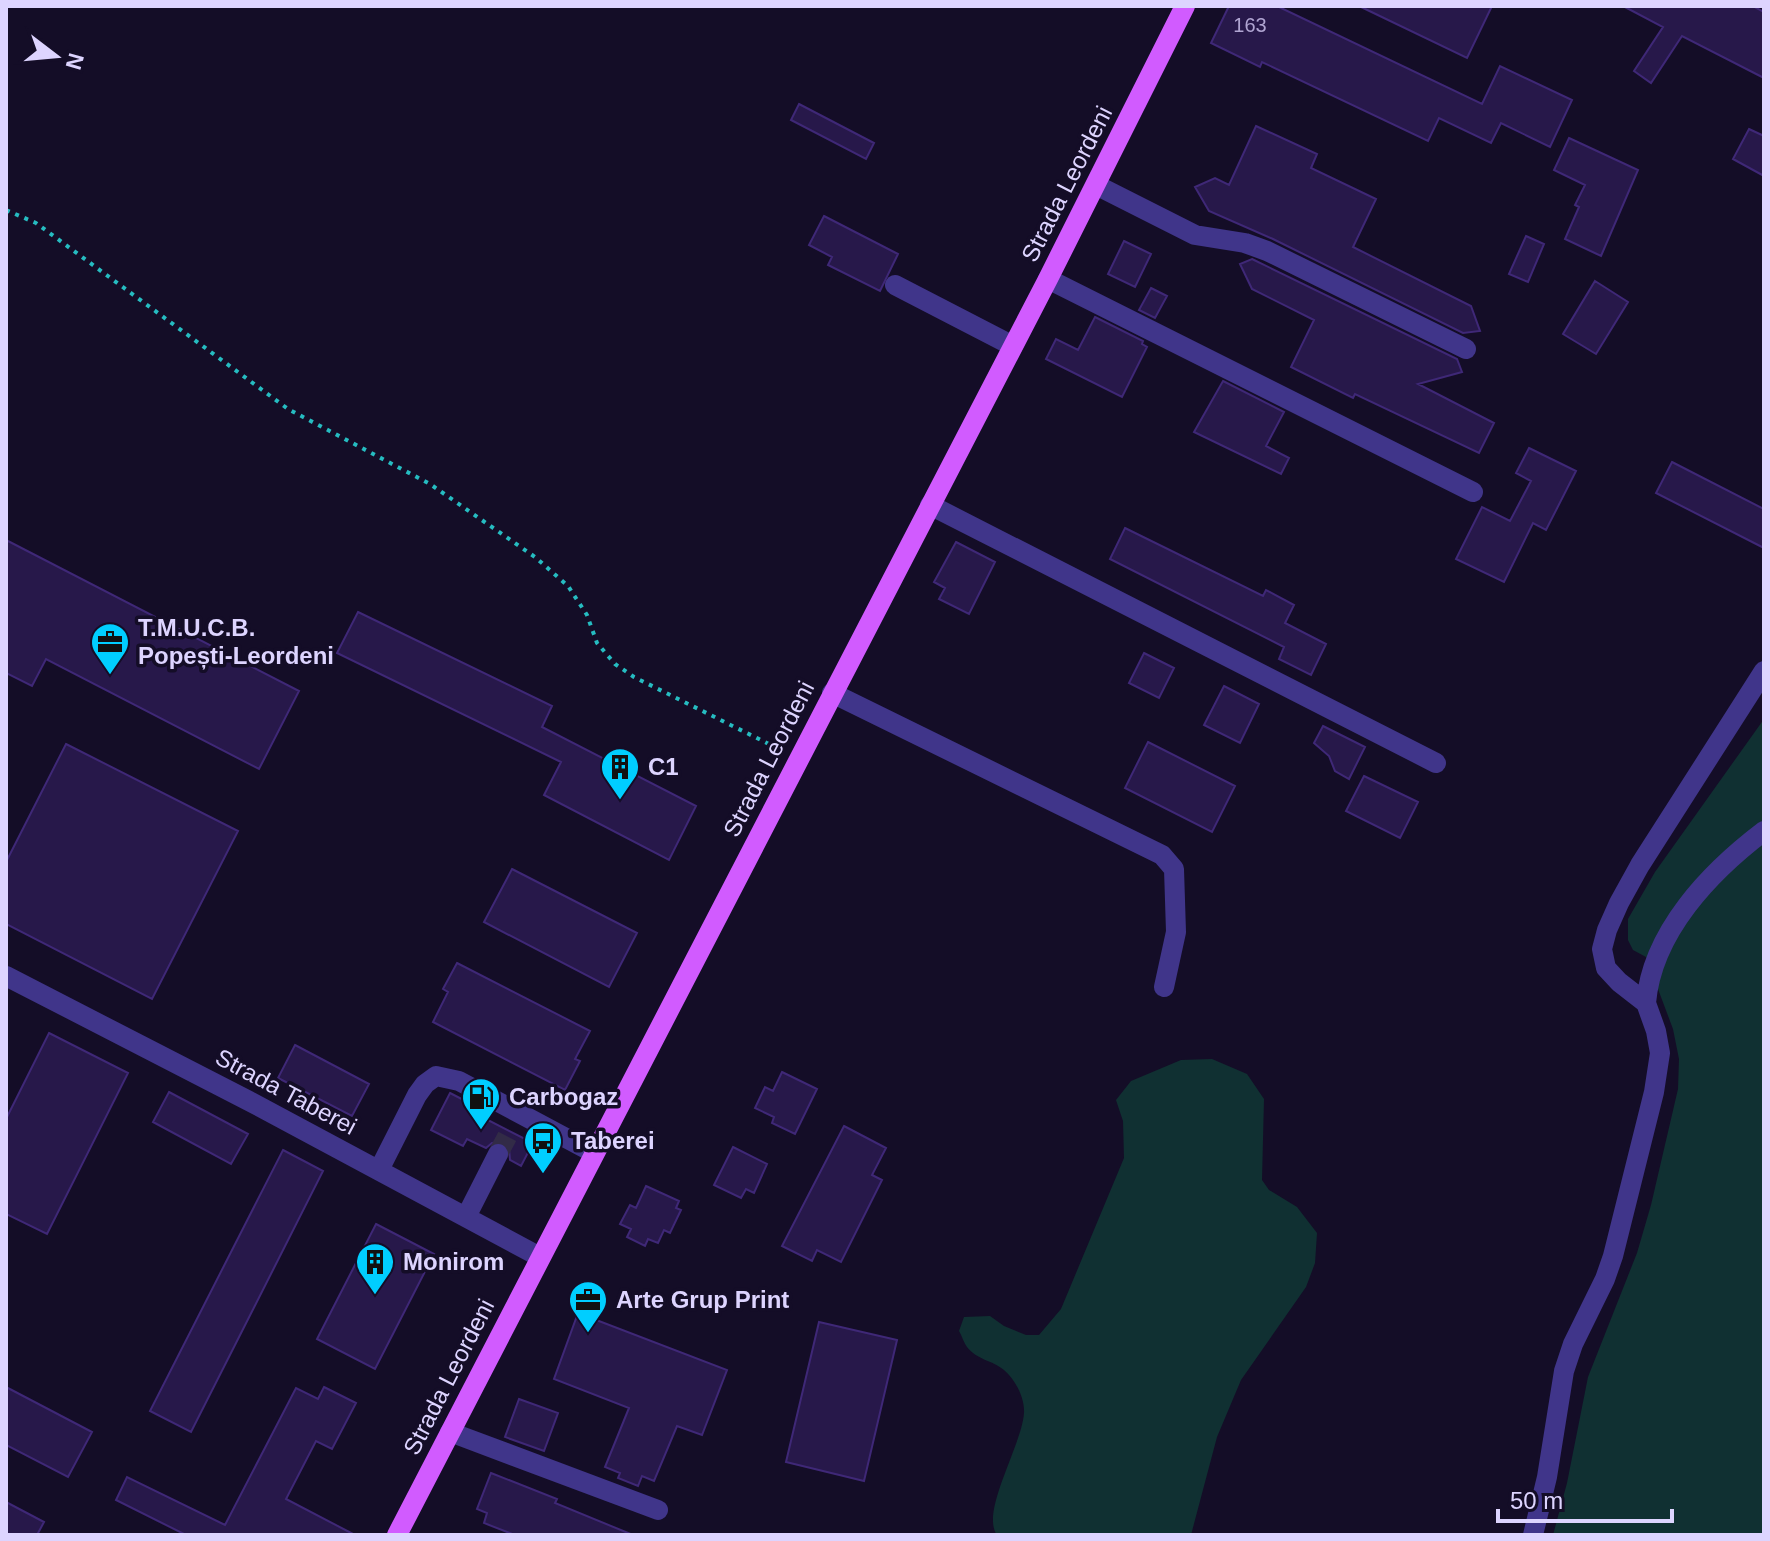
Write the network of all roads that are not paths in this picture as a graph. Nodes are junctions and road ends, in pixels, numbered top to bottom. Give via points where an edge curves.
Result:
1 (1185, 6) edge
2 (1096, 185) junction
3 (1048, 279) junction
4 (895, 285) dead end
5 (1013, 346) junction
6 (1466, 349) dead end
7 (1473, 492) dead end
8 (930, 505) junction
9 (1764, 671) edge
10 (832, 693) junction
11 (1436, 763) dead end
12 (1764, 831) edge
13 (6, 976) edge
14 (1164, 987) dead end
15 (1646, 1003) junction
16 (594, 1153) junction
17 (498, 1154) tunnel mouth
18 (379, 1170) junction
19 (466, 1217) junction
20 (540, 1257) junction
21 (450, 1432) junction
22 (658, 1510) dead end
23 (397, 1535) edge
24 (1533, 1535) edge

1 - 2 main road, Strada Leordeni
2 - 3 main road, Strada Leordeni
2 - 6 street via 1195,235 1267,251
3 - 5 main road, Strada Leordeni
3 - 7 street
4 - 5 street
5 - 8 main road, Strada Leordeni
8 - 10 main road, Strada Leordeni
8 - 11 street
9 - 15 street via 1640,865 1607,930 1602,949 1606,968
10 - 14 street via 1162,855 1174,869 1176,932
10 - 16 main road, Strada Leordeni
12 - 15 street via 1686,906 1652,964
13 - 18 street, Strada Taberei
15 - 24 street via 1656,1031 1659,1072 1613,1256 1564,1371
16 - 18 street via 514,1122 459,1081 436,1076 417,1095
16 - 20 main road, Strada Leordeni
17 - 19 street
18 - 19 street, Strada Taberei
19 - 20 street, Strada Taberei
20 - 21 main road, Strada Leordeni
21 - 22 street
21 - 23 main road, Strada Leordeni

